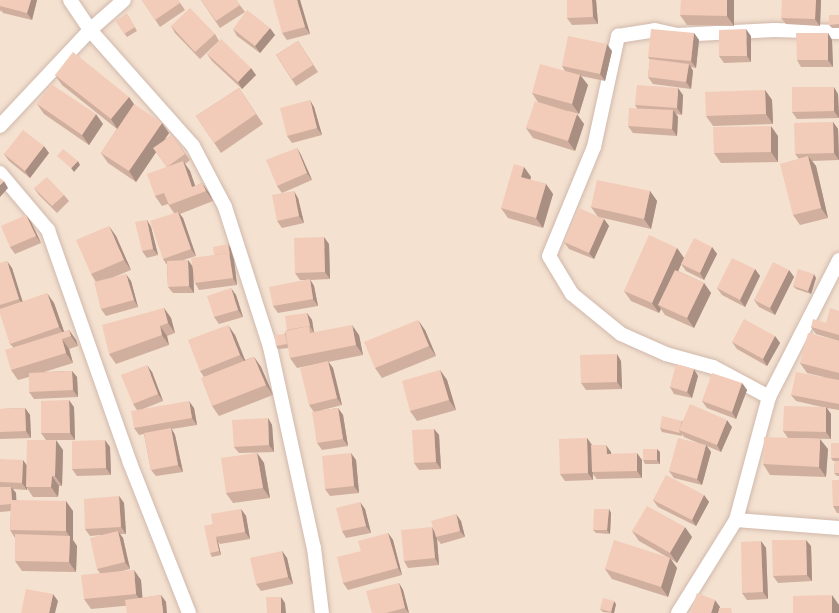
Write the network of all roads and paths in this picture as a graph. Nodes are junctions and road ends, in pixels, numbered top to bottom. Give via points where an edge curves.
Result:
1 (70, 0) edge
2 (124, 0) edge
3 (90, 30) junction
4 (839, 32) edge
5 (0, 126) edge
6 (0, 173) edge
7 (839, 260) edge
8 (769, 397) junction
9 (735, 520) junction
10 (839, 528) edge
11 (189, 613) edge
12 (322, 613) edge
13 (678, 613) edge

1 - 3 street
2 - 3 street
3 - 5 street
3 - 12 street via 194,146 225,207 270,347 314,548
4 - 8 street via 774,30 676,35 656,30 618,36 594,147 549,256 572,294 621,334 666,354 713,367
6 - 11 street via 48,230 126,452
7 - 8 street
8 - 9 street
9 - 10 street
9 - 13 street

